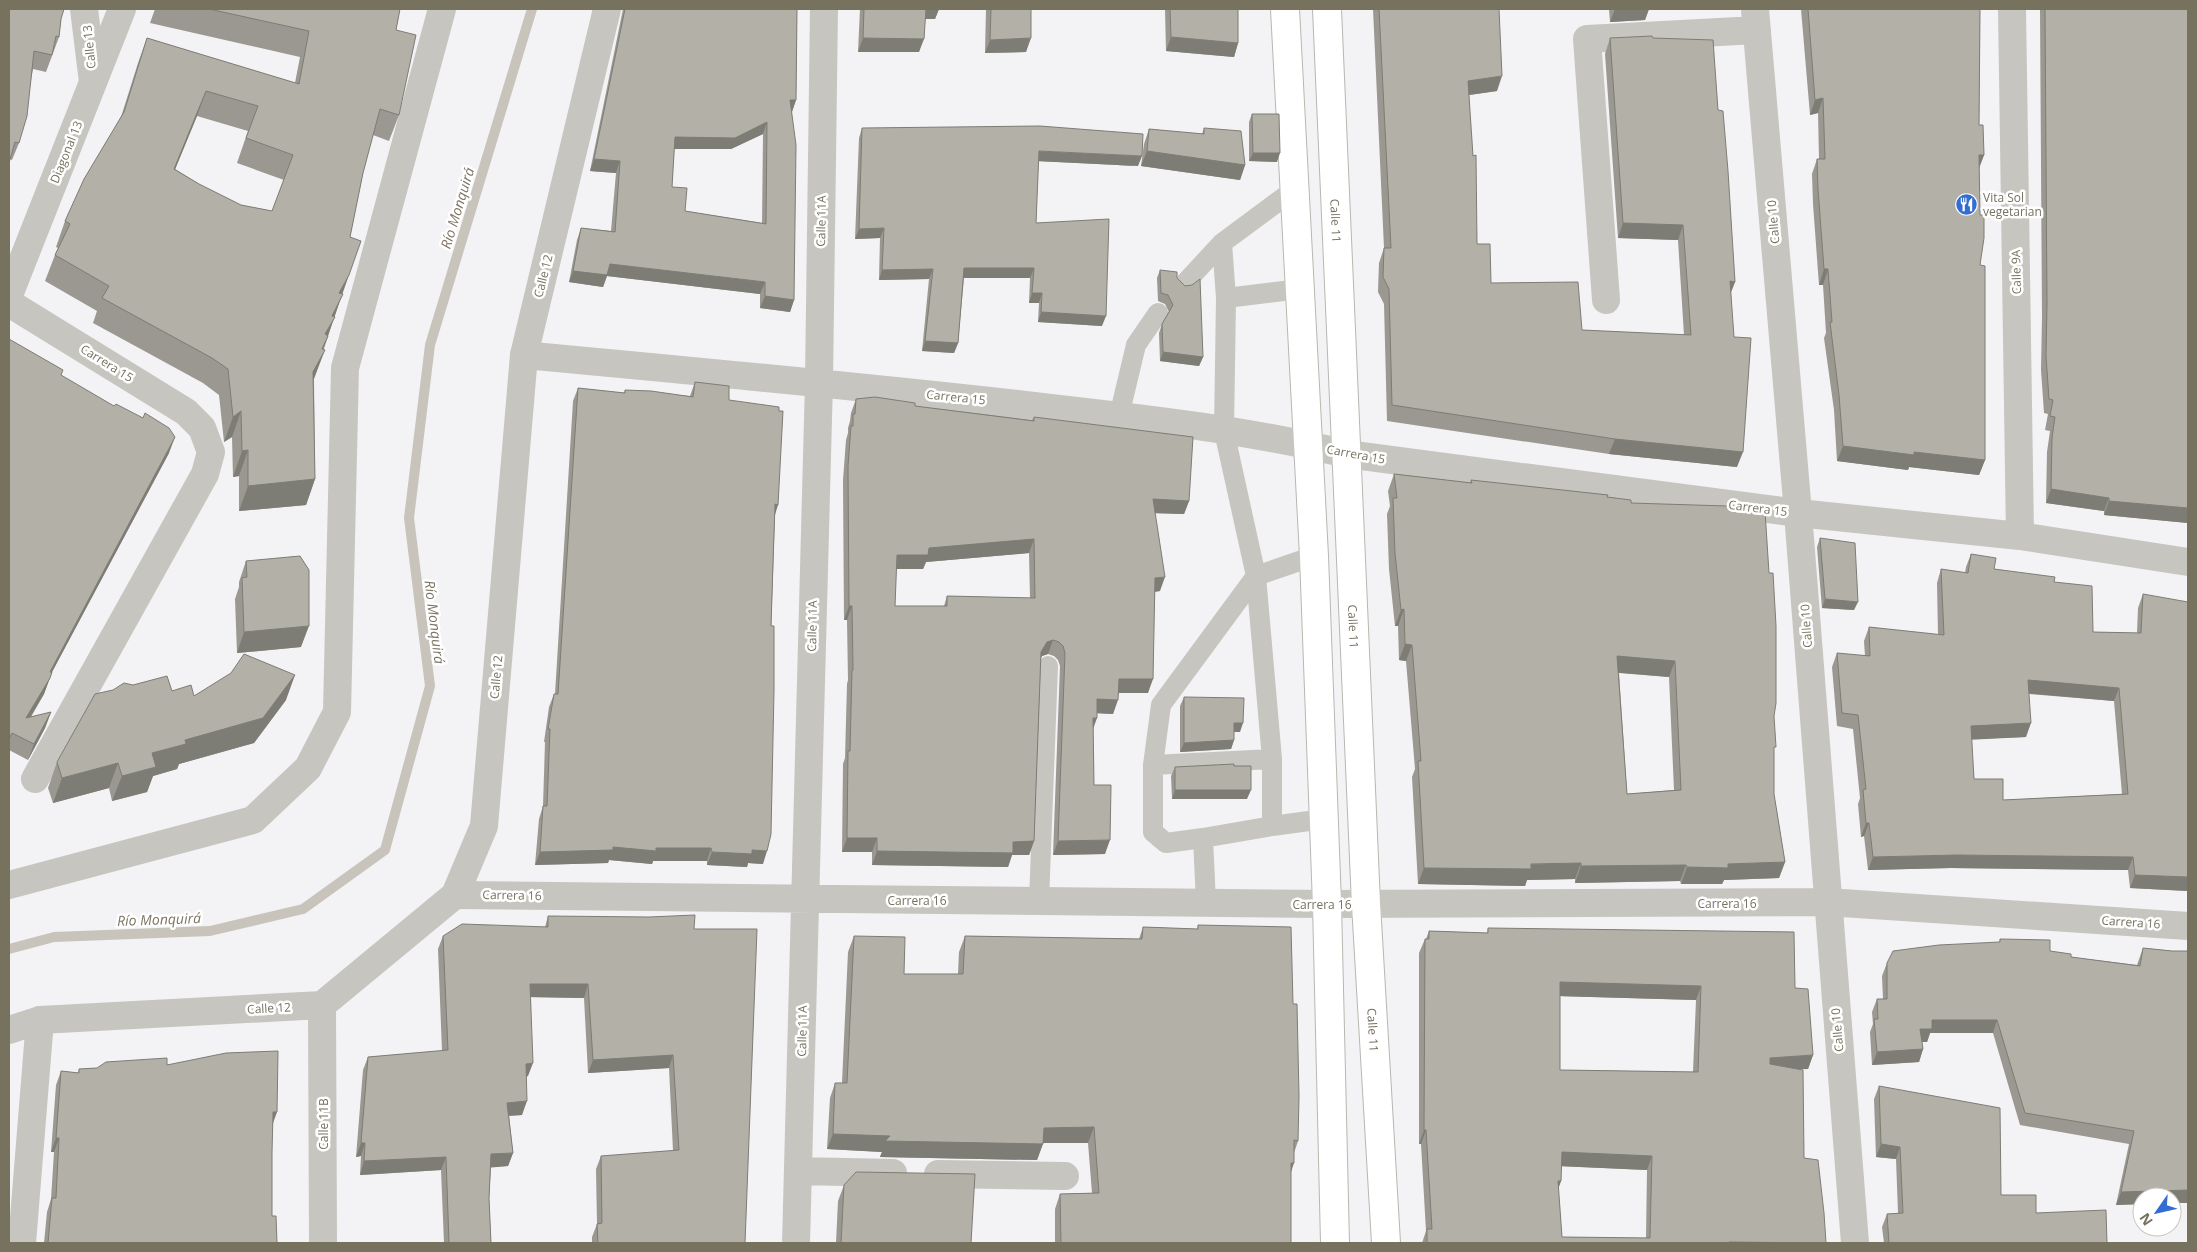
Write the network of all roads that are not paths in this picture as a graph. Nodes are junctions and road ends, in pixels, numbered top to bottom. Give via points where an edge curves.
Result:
1 (84, 9) edge
2 (122, 9) edge
3 (442, 9) edge
4 (607, 9) edge
5 (824, 9) edge
6 (1285, 9) edge
7 (1328, 9) edge
8 (2012, 9) edge
9 (1756, 19) edge
10 (93, 86) junction
11 (1295, 189) junction
12 (1222, 242) junction
13 (1185, 283) edge
14 (1300, 289) junction
15 (9, 295) edge
16 (1226, 298) junction
17 (1606, 300) dead end
18 (9, 302) edge
19 (1158, 314) dead end
20 (524, 356) junction
21 (818, 382) junction
22 (1118, 416) junction
23 (1224, 431) junction
24 (1308, 445) junction
25 (1346, 454) junction
26 (1798, 513) junction
27 (2020, 536) junction
28 (1314, 556) junction
29 (2188, 562) edge
30 (1256, 576) junction
31 (1048, 666) dead end
32 (1272, 759) junction
33 (1153, 765) junction
34 (35, 780) dead end
35 (1324, 819) junction
36 (1272, 826) junction
37 (1203, 838) junction
38 (9, 885) edge
39 (455, 895) junction
40 (805, 899) junction
41 (1038, 901) junction
42 (1827, 902) junction
43 (1206, 903) junction
44 (1327, 904) junction
45 (1366, 904) junction
46 (2188, 926) edge
47 (322, 1005) junction
48 (40, 1020) junction
49 (9, 1030) edge
50 (799, 1171) junction
51 (1065, 1176) dead end
52 (22, 1243) edge
53 (323, 1243) edge
54 (796, 1243) edge
55 (1335, 1243) edge
56 (1386, 1243) edge
57 (1855, 1243) edge

1 - 10 street, Calle 13
2 - 10 street, Diagonal 13
3 - 38 street via 345,368 337,712 308,768 253,820
4 - 20 street, Calle 12
5 - 21 street, Calle 11A
6 - 11 main road
7 - 25 main road, Calle 11
8 - 27 street, Calle 9A
9 - 17 street via 1588,40
9 - 26 street, Calle 10
10 - 15 street, Diagonal 13
11 - 12 lane
11 - 14 main road
12 - 13 lane
12 - 16 lane
14 - 16 lane
14 - 24 main road
16 - 23 lane
18 - 34 street, Carrera 15 via 186,412 202,428 211,452 205,474
19 - 22 lane via 1136,345
20 - 21 street, Carrera 15
20 - 39 street, Calle 12 via 484,826
21 - 22 street, Carrera 15
21 - 40 street, Calle 11A
22 - 23 street, Carrera 15
23 - 24 street, Carrera 15
23 - 30 lane
24 - 25 street, Carrera 15
24 - 28 main road
25 - 26 street, Carrera 15
25 - 45 main road, Calle 11
26 - 27 street, Carrera 15
26 - 42 street, Calle 10
27 - 29 street, Carrera 15
28 - 30 lane
28 - 35 main road
30 - 32 lane
30 - 33 lane via 1161,705
31 - 41 lane
32 - 33 lane
32 - 36 lane
33 - 37 lane via 1153,832 1166,843
35 - 36 lane
35 - 44 main road
36 - 37 lane
37 - 43 lane
39 - 40 street, Carrera 16
39 - 47 street, Calle 12
40 - 41 street, Carrera 16
40 - 50 street, Calle 11A
41 - 43 street, Carrera 16
42 - 45 street, Carrera 16
42 - 46 street, Carrera 16
42 - 57 street, Calle 10
43 - 44 street, Carrera 16
44 - 45 street, Carrera 16
44 - 55 main road
45 - 56 main road, Calle 11
47 - 48 street, Calle 12
47 - 53 street, Calle 11B
48 - 49 street, Calle 12
48 - 52 street
50 - 51 street
50 - 54 street, Calle 11A

